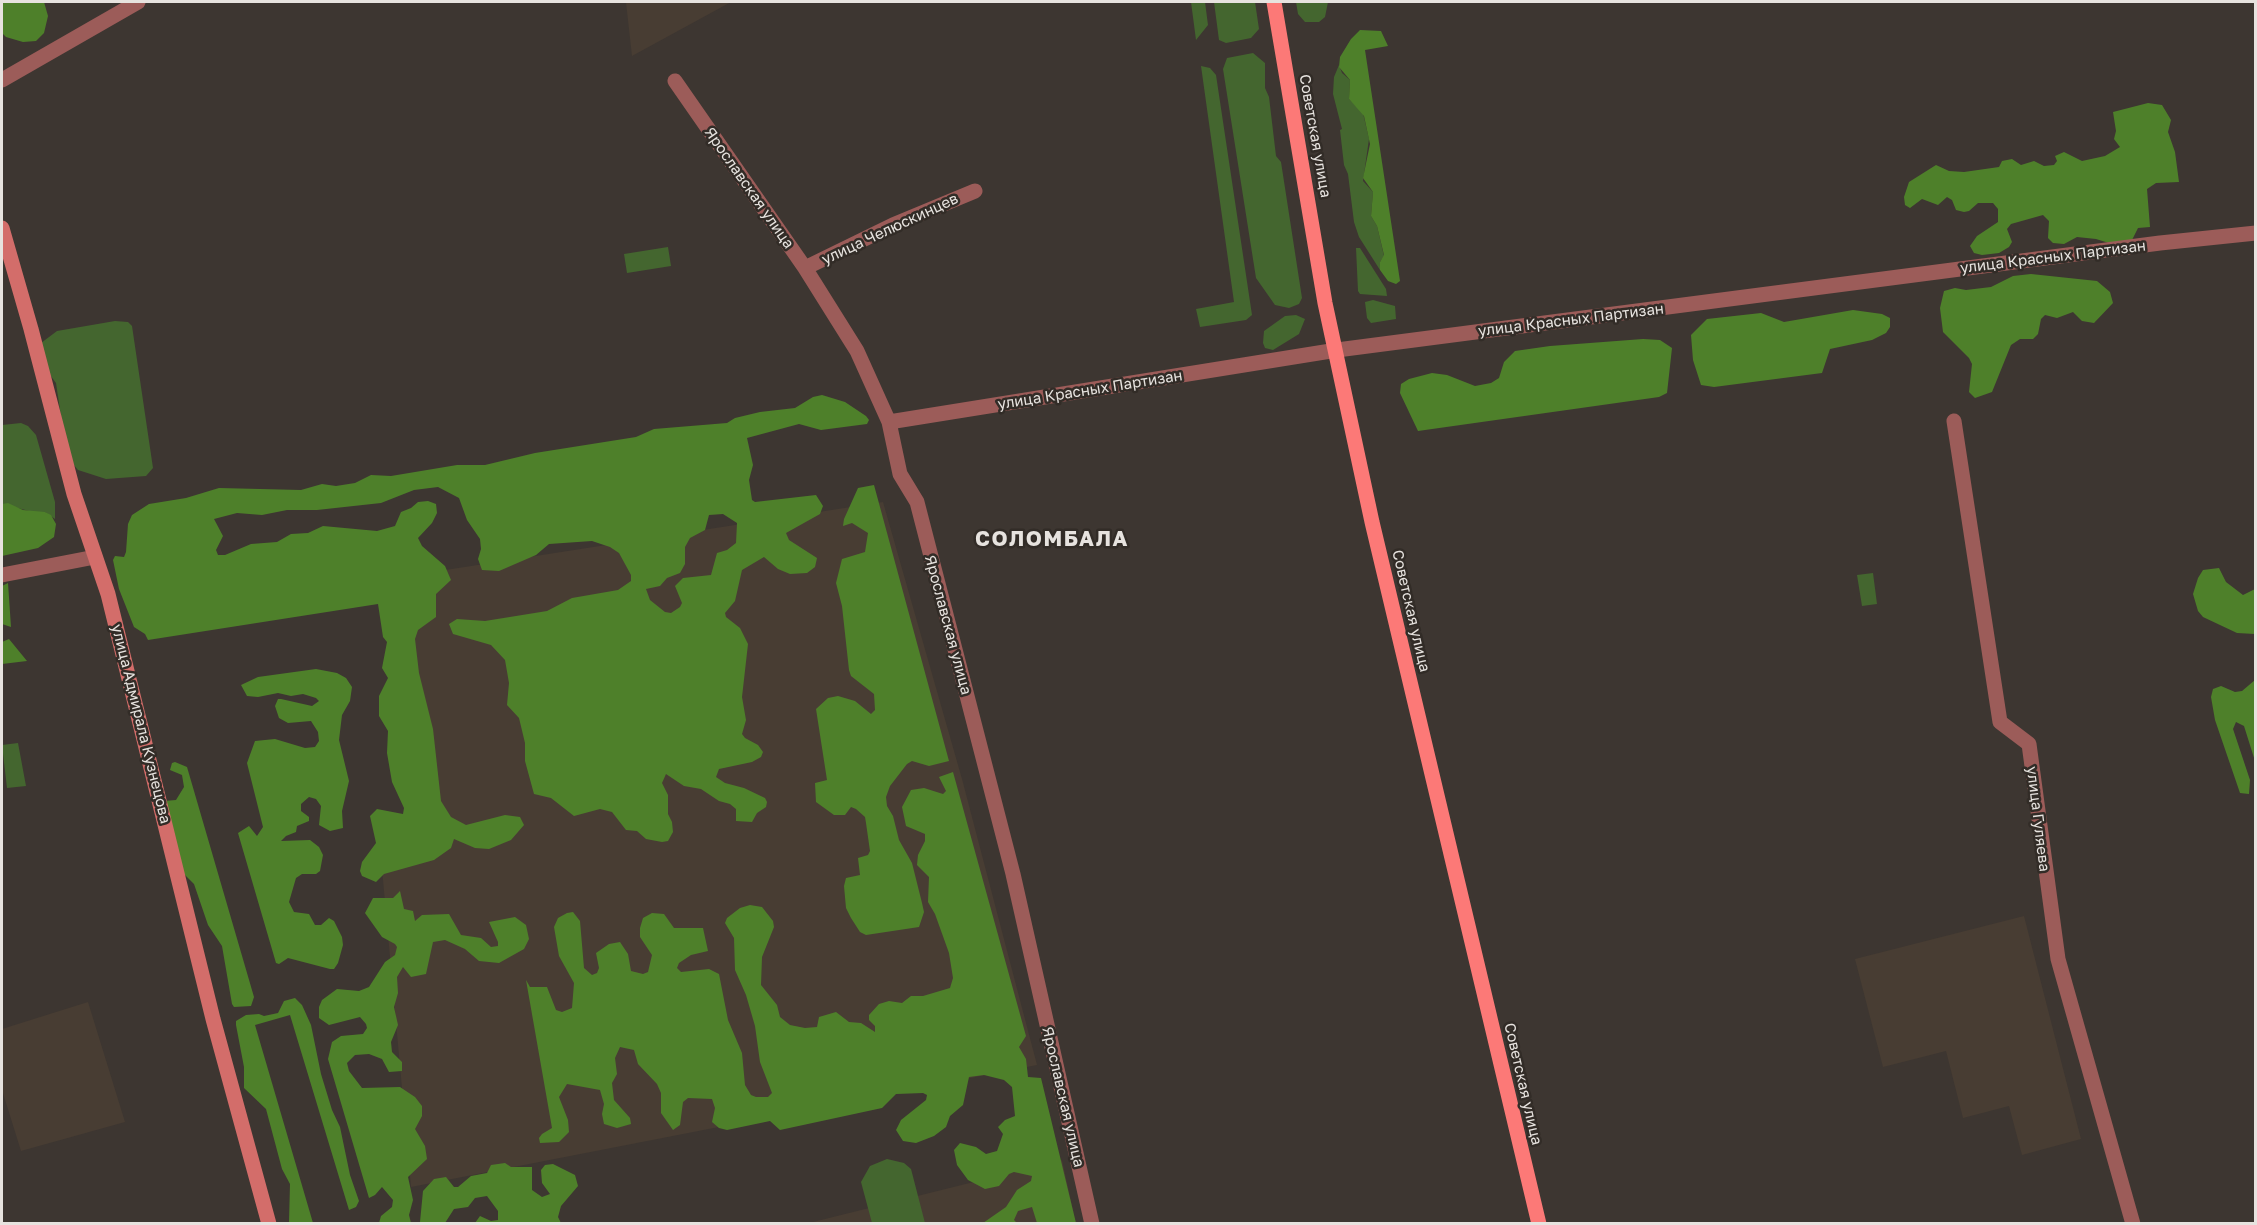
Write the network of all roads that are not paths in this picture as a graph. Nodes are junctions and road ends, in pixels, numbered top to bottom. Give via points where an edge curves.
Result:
1 (138, 2) edge
2 (1274, 2) edge
3 (2, 80) edge
4 (675, 81) dead end
5 (975, 191) dead end
6 (2, 228) edge
7 (2256, 233) edge
8 (805, 268) junction
9 (1337, 350) junction
10 (1954, 421) dead end
11 (889, 422) junction
12 (95, 557) junction
13 (2, 575) edge
14 (269, 1224) edge
15 (1092, 1224) edge
16 (1539, 1224) edge
17 (2133, 1224) edge

1 - 3 street
2 - 9 main road, Советская улица via 1325,303
4 - 8 street, Ярославская улица
5 - 8 street, улица Челюскинцев
6 - 12 main road, улица Адмирала Кузнецова via 74,494
7 - 9 street, улица Красных Партизан
8 - 11 street, Ярославская улица via 857,351
9 - 11 street, улица Красных Партизан
9 - 16 main road, Советская улица via 1417,717
10 - 17 street, улица Гуляева via 2000,722 2029,744 2058,959
11 - 15 street, Ярославская улица via 900,474 917,502 1013,874
12 - 13 street
12 - 14 main road, улица Адмирала Кузнецова via 108,594 213,1019

